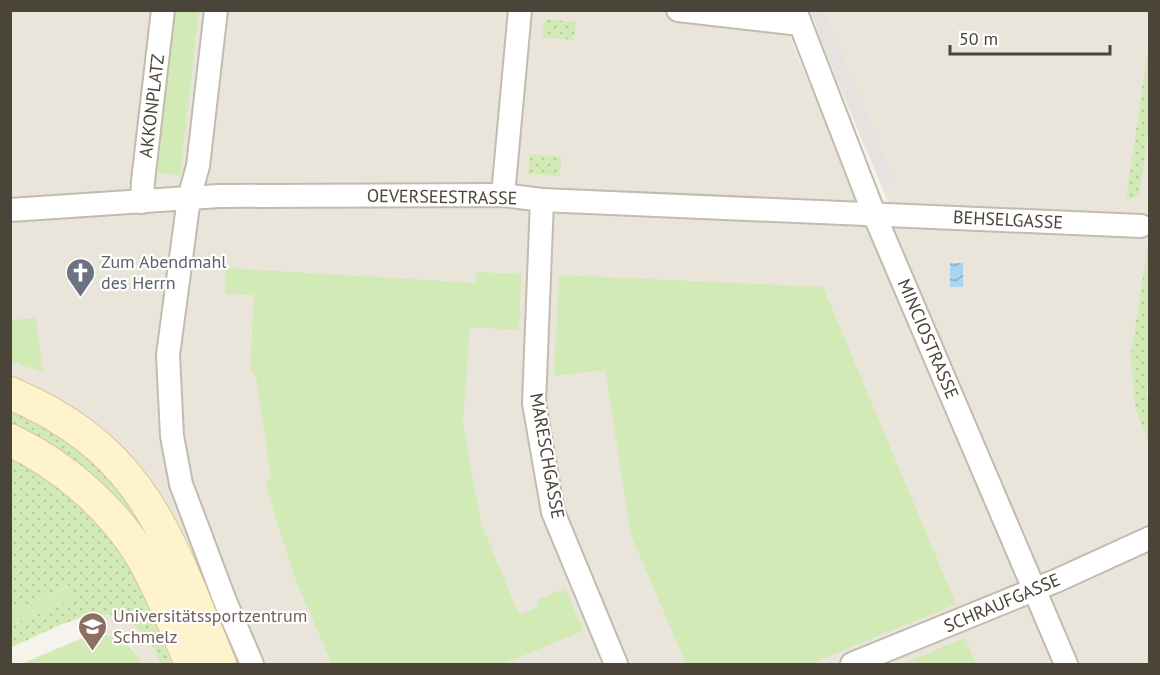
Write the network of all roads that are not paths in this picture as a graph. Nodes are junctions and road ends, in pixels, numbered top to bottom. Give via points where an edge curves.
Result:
1 (163, 10) edge
2 (216, 10) edge
3 (520, 10) edge
4 (678, 10) edge
5 (797, 17) edge
6 (503, 195) junction
7 (189, 198) junction
8 (542, 200) junction
9 (142, 202) junction
10 (10, 210) edge
11 (874, 214) junction
12 (1141, 226) dead end
13 (10, 393) edge
14 (10, 440) edge
15 (1149, 538) edge
16 (1035, 589) junction
17 (190, 664) edge
18 (220, 664) edge
19 (252, 664) edge
20 (616, 664) edge
21 (852, 664) edge
22 (1066, 664) edge

1 - 9 street, AKKONPLATZ
2 - 7 street via 198,166
3 - 6 street
4 - 5 street
5 - 11 street, MINCIOSTRASSE
6 - 7 street, OEVERSEESTRASSE
6 - 8 street, OEVERSEESTRASSE
7 - 9 street, OEVERSEESTRASSE
7 - 19 street via 168,355 172,436 181,484
8 - 11 street, OEVERSEESTRASSE
8 - 20 street, MARESCHGASSE via 534,403 553,512
9 - 10 street, OEVERSEESTRASSE
11 - 12 street, BEHSELGASSE
11 - 16 street, MINCIOSTRASSE
13 - 18 main road via 72,425 108,454 137,486 161,524
14 - 17 main road via 72,479 123,531 152,575
15 - 16 street, SCHRAUFGASSE
16 - 21 street, SCHRAUFGASSE
16 - 22 street, MINCIOSTRASSE

